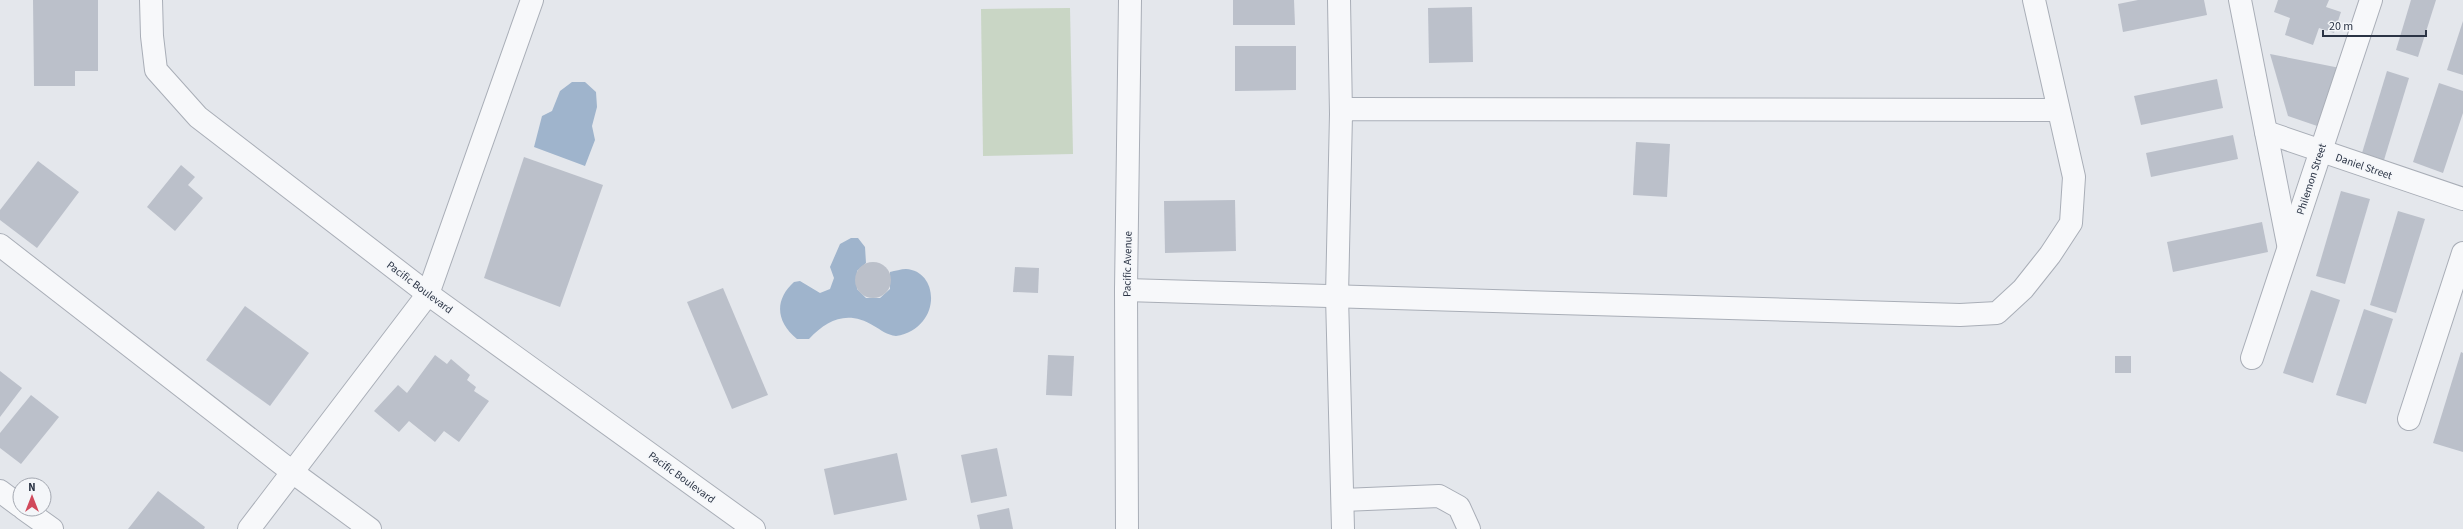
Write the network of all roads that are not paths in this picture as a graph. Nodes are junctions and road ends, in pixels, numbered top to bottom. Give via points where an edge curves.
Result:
1 (151, 0) edge
2 (532, 0) edge
3 (1130, 0) edge
4 (1339, 0) edge
5 (2034, 0) edge
6 (2240, 0) edge
7 (2371, 0) edge
8 (2058, 110) junction
9 (1341, 114) junction
10 (2266, 132) junction
11 (2320, 151) junction
12 (2463, 199) edge
13 (0, 245) edge
14 (2289, 246) junction
15 (2463, 254) edge
16 (1126, 290) junction
17 (428, 294) junction
18 (1337, 296) junction
19 (2252, 358) dead end
20 (2409, 419) dead end
21 (291, 471) junction
22 (0, 491) edge
23 (12, 500) edge
24 (1343, 500) junction
25 (35, 517) edge
26 (52, 529) edge
27 (249, 529) edge
28 (370, 529) edge
29 (754, 529) edge
30 (1127, 529) edge
31 (1343, 529) edge
32 (1469, 529) edge

1 - 17 street, Pacific Boulevard via 156,70 198,118
2 - 17 street
3 - 16 street, Pacific Avenue
4 - 9 street
5 - 8 street
6 - 10 street
7 - 11 street, Philemon Street
8 - 9 street via 1350,109
8 - 18 street via 2074,177 2071,223 2023,289 1997,313 1960,315
9 - 18 street
10 - 11 street, Daniel Street
10 - 14 street
11 - 12 street, Daniel Street
11 - 14 street, Philemon Street
13 - 21 street
14 - 19 street, Philemon Street
15 - 20 street
16 - 18 street
16 - 30 street, Pacific Avenue
17 - 21 street
17 - 29 street, Pacific Boulevard
18 - 24 street
21 - 27 street
21 - 28 street
22 - 23 street
24 - 31 street
24 - 32 street via 1439,496 1459,507
25 - 26 street

